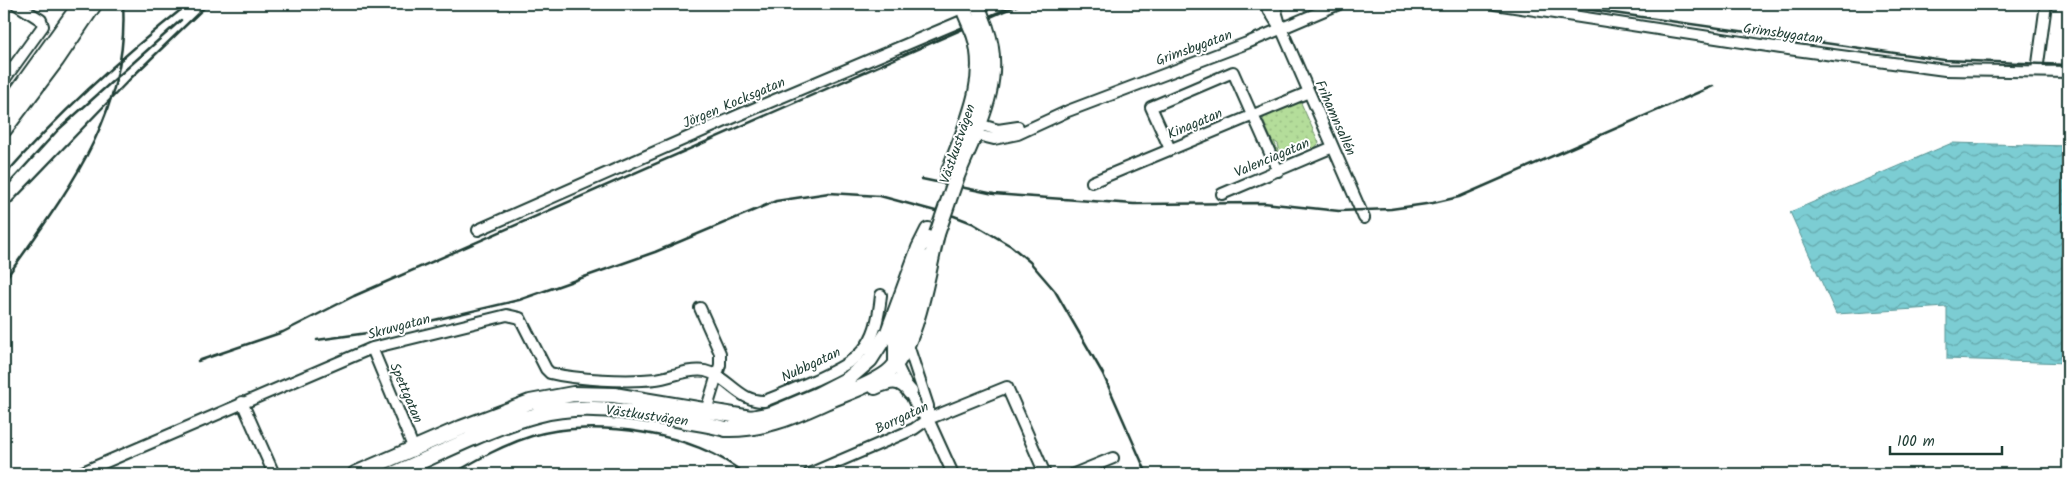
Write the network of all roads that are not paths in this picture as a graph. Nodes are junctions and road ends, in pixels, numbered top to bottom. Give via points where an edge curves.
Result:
1 (81, 4) edge
2 (94, 4) edge
3 (1002, 4) edge
4 (1266, 4) edge
5 (1274, 4) edge
6 (1339, 4) edge
7 (1495, 4) edge
8 (2046, 4) edge
9 (22, 5) edge
10 (970, 7) edge
11 (1282, 28) junction
12 (2037, 71) junction
13 (2068, 72) edge
14 (4, 80) edge
15 (1309, 92) junction
16 (4, 111) edge
17 (1253, 115) junction
18 (971, 128) junction
19 (4, 129) edge
20 (1333, 147) junction
21 (1170, 149) junction
22 (1278, 171) junction
23 (1092, 182) dead end
24 (1222, 194) dead end
25 (1364, 218) dead end
26 (478, 230) dead end
27 (930, 234) junction
28 (881, 295) dead end
29 (700, 308) dead end
30 (907, 342) junction
31 (372, 348) junction
32 (896, 362) junction
33 (716, 376) junction
34 (910, 392) junction
35 (817, 394) junction
36 (242, 402) junction
37 (928, 406) junction
38 (706, 411) junction
39 (634, 412) junction
40 (928, 420) junction
41 (717, 427) junction
42 (745, 429) junction
43 (414, 449) junction
44 (1113, 458) dead end
45 (78, 474) edge
46 (274, 474) edge
47 (355, 474) edge
48 (393, 474) edge
49 (809, 474) edge
50 (952, 474) edge
51 (1045, 474) edge
52 (1074, 474) edge

1 - 16 highway
2 - 19 highway
3 - 26 street, Jörgen Kocksgatan
4 - 11 street, Frihamnsallén
5 - 11 street, Frihamnsallén
6 - 11 street, Grimsbygatan
7 - 12 street, Grimsbygatan via 1945,70
8 - 12 street
9 - 14 street via 41,20 42,30
10 - 18 main road, Västkustvägen, bridge via 993,55 993,77
11 - 15 street, Frihamnsallén
11 - 18 street, Grimsbygatan via 1008,137 994,139
12 - 13 street, Grimsbygatan
15 - 17 street, Kinagatan
15 - 20 street, Frihamnsallén
17 - 21 street, Kinagatan
17 - 21 street via 1233,72 1151,107
17 - 22 street
18 - 27 main road, Västkustvägen, bridge
20 - 22 street, Valenciagatan
20 - 25 street, Frihamnsallén
21 - 23 street, Kinagatan
22 - 24 street, Valenciagatan
27 - 30 main road, Västkustvägen via 928,283
27 - 32 main road via 896,343
27 - 35 main road, Västkustvägen via 919,248 888,332 876,351 864,367 848,379
28 - 33 street, Nubbgatan via 879,317 870,341 853,361 841,368 764,401 745,398
29 - 33 street via 720,353
30 - 32 main road, Västkustvägen
30 - 37 street
31 - 33 street, Skruvgatan via 511,315 520,318 550,373 623,380 657,379 704,371
31 - 36 street, Skruvgatan
31 - 43 street, Spettgatan
32 - 34 street
32 - 35 main road, Västkustvägen via 883,363 856,379
32 - 37 street via 910,372
32 - 42 main road, Västkustvägen via 874,381 776,423
33 - 38 street
34 - 40 street via 918,410
34 - 42 main road via 903,384 889,381 794,422 768,429
35 - 38 main road, Västkustvägen via 761,417
36 - 45 street, Skruvgatan
36 - 46 street
37 - 40 street
38 - 39 street via 701,416 661,411
38 - 41 street via 709,420
38 - 43 main road, Västkustvägen via 614,395 553,396 510,408
39 - 41 main road, Västkustvägen
39 - 48 main road, Västkustvägen via 583,408 538,414
40 - 49 street, Borrgatan
40 - 50 street
40 - 51 street, Borrgatan via 1007,387
41 - 42 main road, Västkustvägen
43 - 47 main road, Västkustvägen
44 - 52 street

